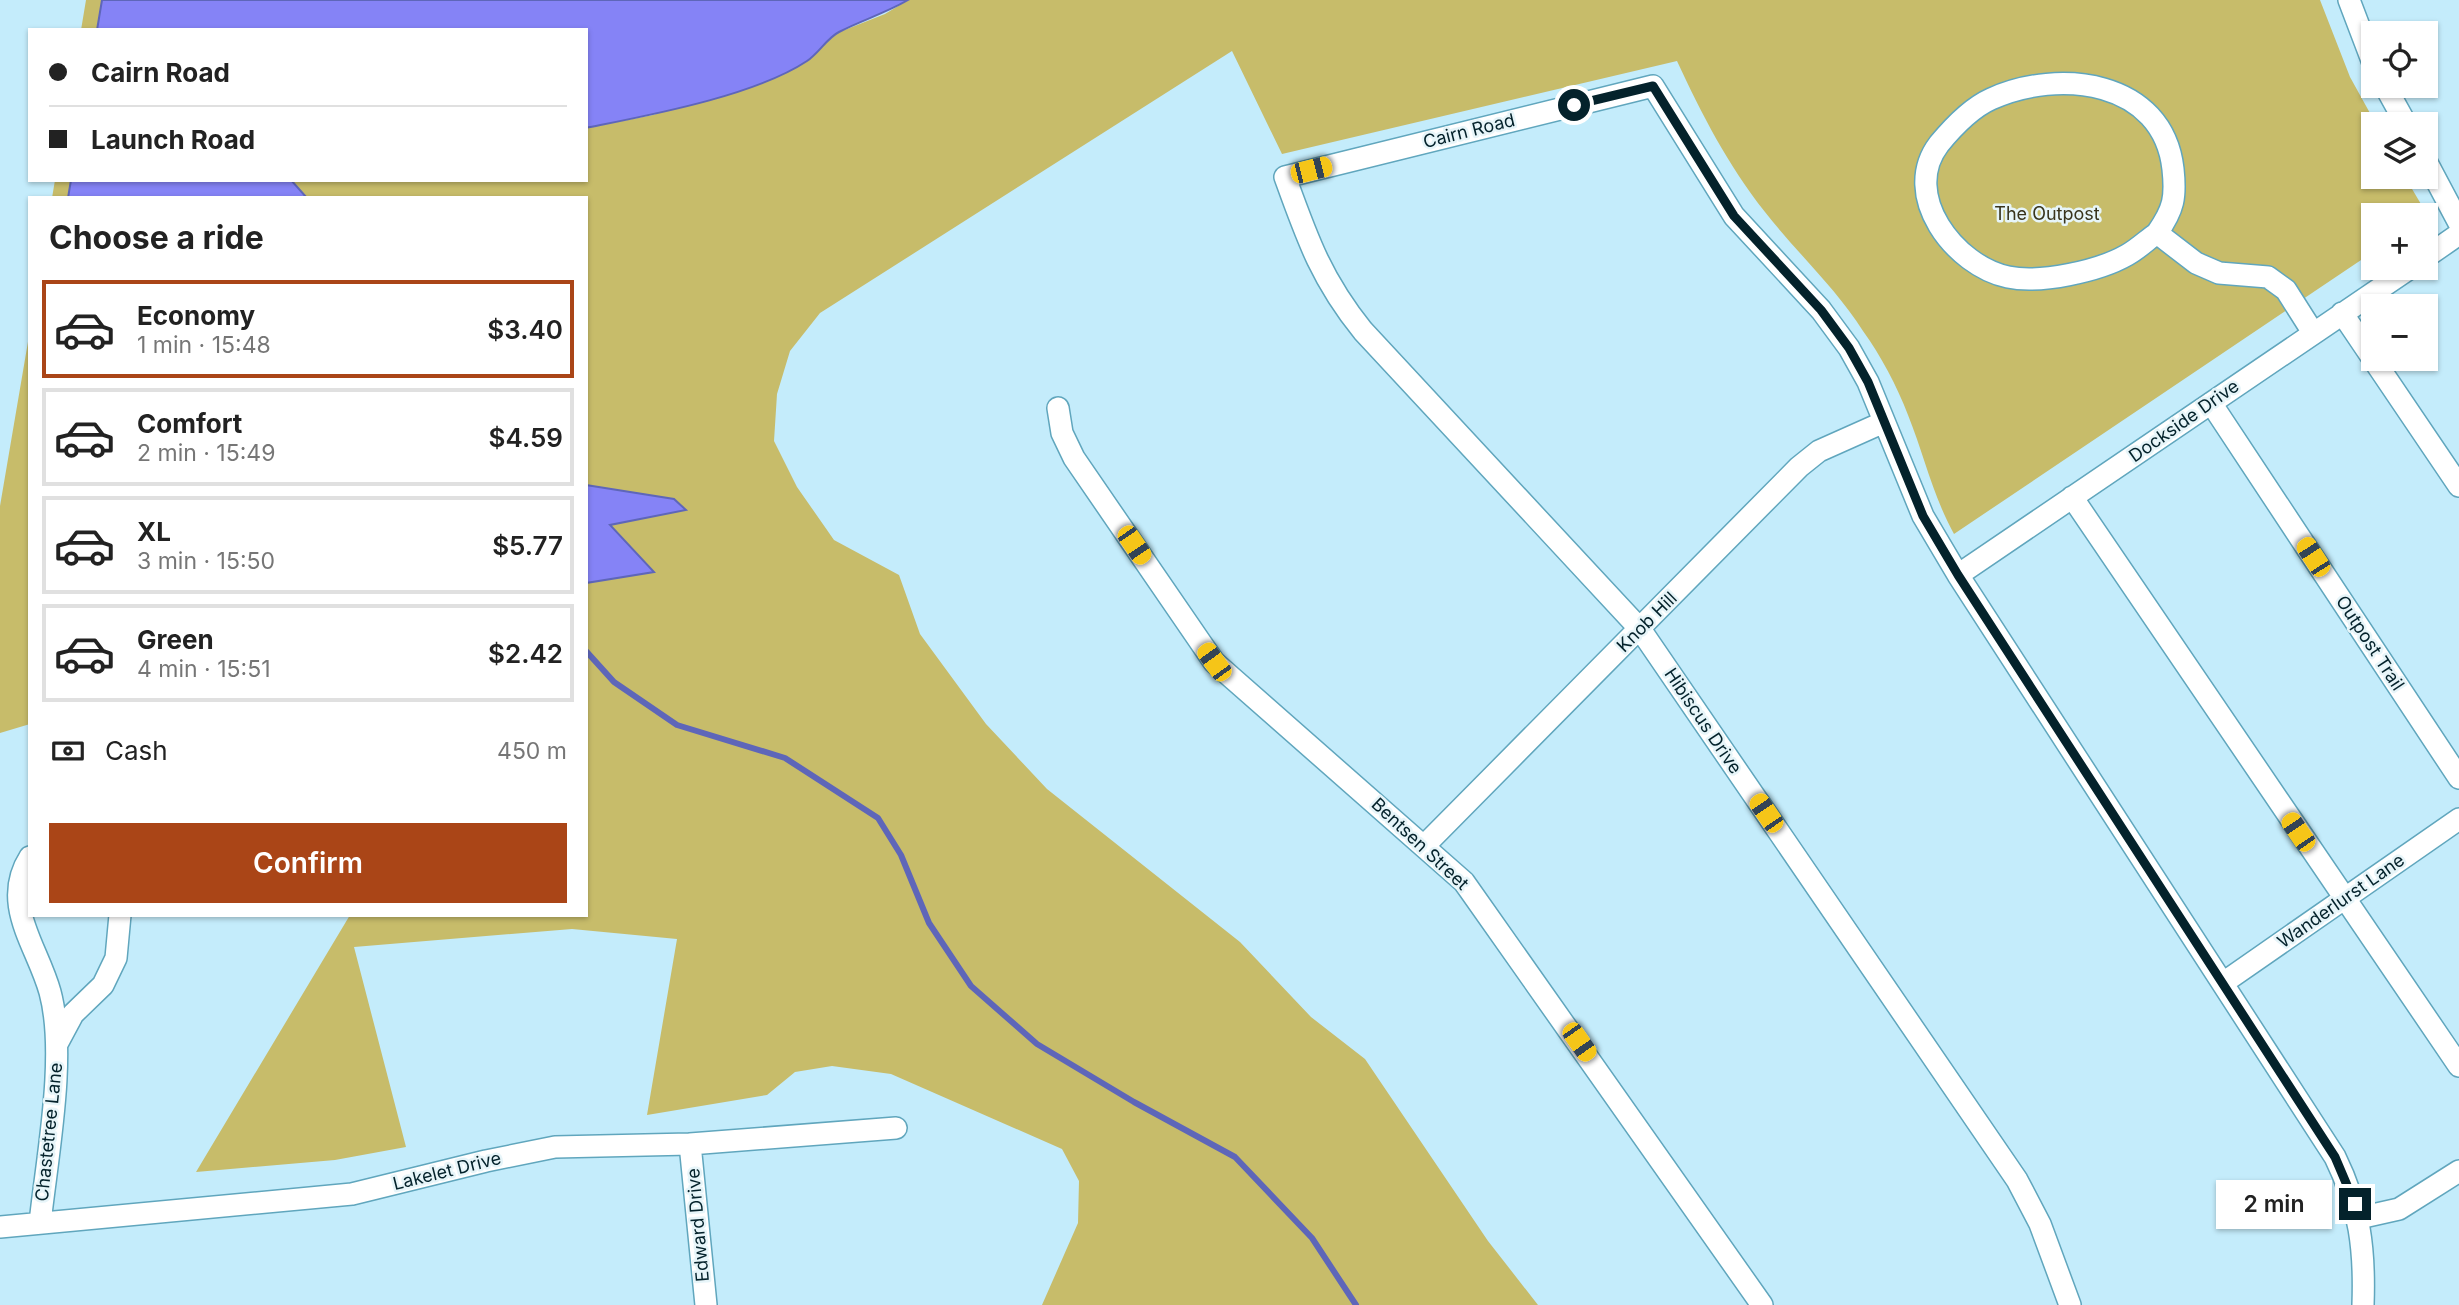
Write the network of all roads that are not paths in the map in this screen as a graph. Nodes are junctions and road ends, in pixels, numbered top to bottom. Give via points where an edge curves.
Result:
1 (2349, 0) edge
2 (2361, 32) edge
3 (1284, 177) joint
4 (2438, 184) edge
5 (2459, 223) edge
6 (2157, 233) junction
7 (2459, 234) edge
8 (2438, 249) edge
9 (2392, 280) edge
10 (2342, 313) junction
11 (2312, 331) junction
12 (2211, 403) junction
13 (1058, 408) dead end
14 (1884, 422) junction
15 (2459, 486) edge
16 (2072, 497) junction
17 (1958, 575) junction
18 (1640, 629) junction
19 (2459, 778) edge
20 (2459, 819) edge
21 (1425, 845) junction
22 (28, 861) edge
23 (2344, 899) junction
24 (120, 917) edge
25 (2222, 983) junction
26 (58, 1042) junction
27 (2459, 1066) edge
28 (896, 1128) dead end
29 (690, 1144) junction
30 (2459, 1171) edge
31 (2359, 1218) junction
32 (40, 1223) junction
33 (0, 1227) edge
34 (706, 1305) edge
35 (1762, 1305) edge
36 (2070, 1305) edge
37 (2363, 1305) edge

1 - 2 street
3 - 14 street, Cairn Road via 1653,86 1734,216 1821,310 1849,348
3 - 18 street, Hibiscus Drive via 1314,256 1335,296
4 - 5 street
6 - 6 street via 2176,195 2162,128 2139,104 2113,93 2085,84 2059,83 1990,99 1953,126 1934,150 1926,184 1932,215 1951,244 1976,264 2008,278 2044,279 2086,270 2127,256
6 - 11 street via 2196,263 2219,273 2268,277 2286,290
7 - 8 street
9 - 10 street, Dockside Drive
10 - 11 street, Dockside Drive
10 - 15 street
11 - 12 street, Dockside Drive
12 - 16 street, Dockside Drive
12 - 19 street, Outpost Trail
13 - 21 street, Bentsen Street via 1062,433 1074,458 1214,662
14 - 17 street via 1923,516
14 - 18 street, Knob Hill via 1819,451 1798,467
16 - 17 street, Dockside Drive
16 - 23 street
17 - 25 street
18 - 21 street, Knob Hill
18 - 36 street, Hibiscus Drive via 2017,1180 2040,1224
20 - 23 street, Wanderlurst Lane
21 - 35 street, Bentsen Street via 1485,908
22 - 26 street, Chastetree Lane via 15,884 17,907 50,992
23 - 25 street, Wanderlurst Lane
23 - 27 street
24 - 26 street, Chastetree Lane via 116,958 103,985 73,1014
25 - 31 street via 2335,1157
26 - 32 street, Chastetree Lane
28 - 29 street, Lakelet Drive
29 - 32 street, Lakelet Drive via 555,1147 352,1194
29 - 34 street, Edward Drive
30 - 31 street via 2399,1209
31 - 37 street
32 - 33 street, Lakelet Drive

